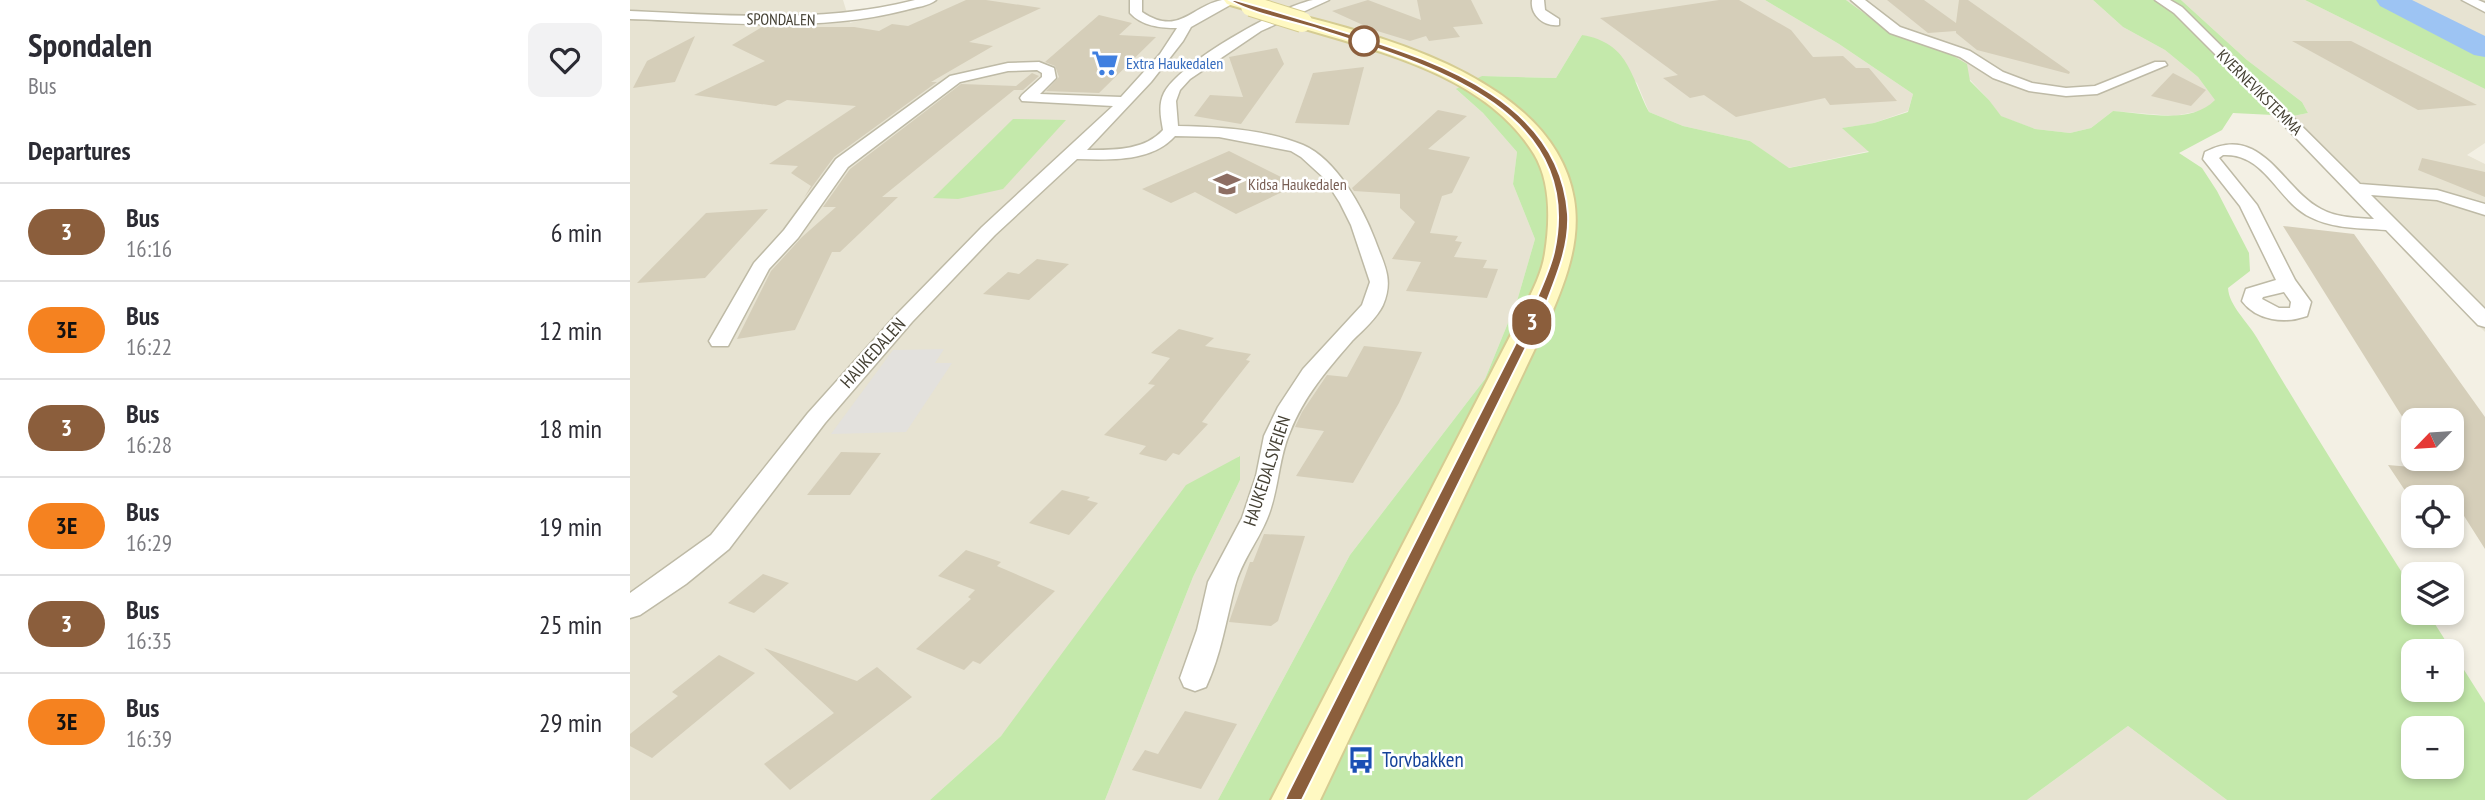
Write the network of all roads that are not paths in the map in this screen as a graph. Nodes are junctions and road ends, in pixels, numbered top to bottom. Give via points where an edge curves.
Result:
1 (930, 0) edge
2 (1136, 0) edge
3 (1323, 0) edge
4 (1538, 0) edge
5 (1857, 0) edge
6 (2161, 0) edge
7 (2468, 0) edge
8 (1239, 2) edge
9 (2485, 8) edge
10 (630, 15) edge
11 (1554, 22) dead end
12 (1189, 23) junction
13 (2160, 65) dead end
14 (1123, 102) junction
15 (1171, 131) junction
16 (1075, 154) junction
17 (2355, 189) junction
18 (2485, 210) edge
19 (2390, 225) junction
20 (2286, 281) dead end
21 (2485, 321) edge
22 (720, 341) dead end
23 (630, 607) edge
24 (1195, 678) dead end
25 (1295, 800) edge

1 - 10 street, SPONDALEN via 871,15 816,20
2 - 12 street via 1141,18
3 - 15 street via 1255,28 1185,76 1167,102
4 - 11 street via 1537,8
5 - 13 street via 1895,30 1965,54 1998,75 2029,87 2097,90
6 - 17 street, KVERNEVIKSTEMMA via 2178,10
7 - 9 street
8 - 12 street via 1210,19
8 - 12 street via 1210,9
8 - 25 main road, bridge via 1440,67 1494,98 1521,121 1542,148 1557,180 1563,215 1559,253 1535,317
12 - 14 street, HAUKEDALEN via 1178,42
14 - 16 street, HAUKEDALEN
14 - 22 street via 1027,97 1048,78 1049,71 1039,66 997,68 955,79 842,163 761,267
15 - 16 street via 1160,142 1140,149
15 - 24 street, HAUKEDALSVEIEN via 1219,132 1307,154 1330,175 1349,203 1380,282 1372,307 1311,373 1289,407 1276,436 1255,518 1222,582
16 - 23 street, HAUKEDALEN via 910,313 804,432 719,542
17 - 18 street via 2429,192
17 - 19 street, KVERNEVIKSTEMMA
19 - 20 street via 2319,215 2258,156 2232,150 2214,152 2211,159 2248,205
19 - 21 street, KVERNEVIKSTEMMA

